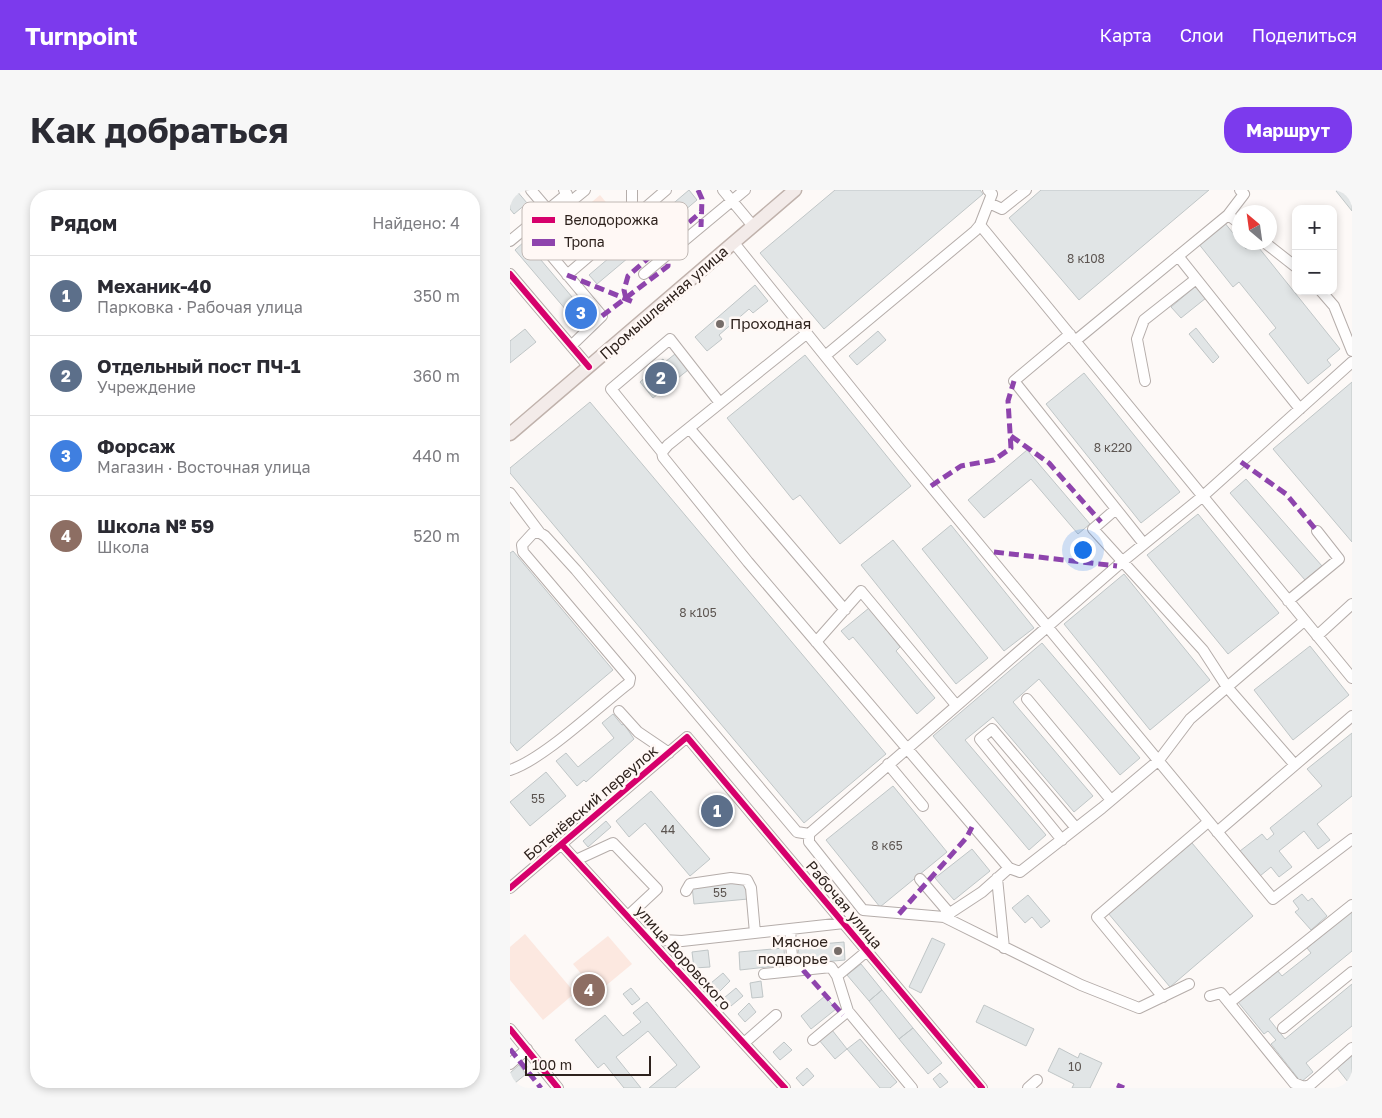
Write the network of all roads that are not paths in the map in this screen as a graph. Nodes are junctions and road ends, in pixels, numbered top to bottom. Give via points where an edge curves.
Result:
1 (531, 190) edge
2 (586, 190) edge
3 (666, 190) edge
4 (722, 190) edge
5 (745, 190) edge
6 (795, 190) edge
7 (988, 190) edge
8 (1026, 190) edge
9 (1240, 190) edge
10 (565, 197) edge
11 (732, 201) junction
12 (544, 202) edge
13 (652, 202) edge
14 (989, 203) junction
15 (1228, 215) junction
16 (1232, 218) edge
17 (980, 225) junction
18 (753, 226) junction
19 (522, 230) edge
20 (688, 238) edge
21 (510, 242) edge
22 (734, 242) junction
23 (1274, 250) edge
24 (1178, 256) junction
25 (555, 260) edge
26 (585, 260) edge
27 (661, 260) edge
28 (1292, 264) edge
29 (510, 274) edge
30 (644, 274) dead end
31 (567, 275) junction
32 (1196, 279) junction
33 (1324, 295) edge
34 (806, 334) junction
35 (1073, 338) junction
36 (571, 346) junction
37 (1352, 351) edge
38 (825, 356) junction
39 (1352, 362) edge
40 (589, 367) junction
41 (1145, 381) dead end
42 (720, 403) junction
43 (1300, 409) junction
44 (689, 428) junction
45 (510, 434) edge
46 (662, 452) junction
47 (510, 493) edge
48 (1203, 496) junction
49 (1116, 509) junction
50 (1317, 532) dead end
51 (540, 533) junction
52 (1144, 544) junction
53 (1122, 562) junction
54 (1288, 601) junction
55 (1352, 604) edge
56 (845, 610) junction
57 (1304, 621) junction
58 (1048, 626) junction
59 (1317, 636) junction
60 (816, 642) junction
61 (1352, 678) edge
62 (1227, 686) junction
63 (1027, 699) dead end
64 (956, 705) junction
65 (619, 711) dead end
66 (1352, 716) edge
67 (687, 738) joint
68 (906, 748) junction
69 (669, 753) junction
70 (1159, 760) junction
71 (888, 764) junction
72 (1295, 765) junction
73 (510, 770) edge
74 (1111, 800) junction
75 (923, 806) dead end
76 (1208, 822) junction
77 (1076, 828) junction
78 (1216, 832) junction
79 (809, 834) junction
80 (1062, 840) junction
81 (1352, 840) edge
82 (562, 845) junction
83 (576, 860) junction
84 (1009, 868) junction
85 (997, 878) junction
86 (920, 879) dead end
87 (510, 888) edge
88 (686, 891) dead end
89 (1352, 905) edge
90 (628, 916) junction
91 (947, 916) junction
92 (844, 923) junction
93 (790, 929) junction
94 (642, 931) junction
95 (755, 933) junction
96 (1004, 948) junction
97 (867, 951) junction
98 (793, 971) junction
99 (1352, 972) edge
100 (764, 974) dead end
101 (837, 976) junction
102 (1189, 984) dead end
103 (1210, 996) dead end
104 (1163, 997) junction
105 (1230, 1003) junction
106 (848, 1011) junction
107 (776, 1015) dead end
108 (1283, 1028) dead end
109 (510, 1029) edge
110 (812, 1040) dead end
111 (744, 1043) junction
112 (1352, 1048) edge
113 (527, 1049) junction
114 (510, 1064) edge
115 (1037, 1080) dead end
116 (558, 1088) edge
117 (785, 1088) edge
118 (912, 1088) edge
119 (982, 1088) edge
120 (1028, 1088) edge

1 - 12 street
2 - 10 street
3 - 13 street
4 - 11 street
5 - 11 street
6 - 18 main road, Промышленная улица
7 - 14 street via 992,194
8 - 14 street via 1002,209
9 - 15 street via 1244,194
11 - 18 street
11 - 20 street
14 - 17 street
15 - 16 street
15 - 24 street
17 - 35 street
17 - 38 street
18 - 22 main road, Промышленная улица
19 - 21 street
22 - 34 street
22 - 40 main road, Промышленная улица
23 - 28 street
24 - 32 street
24 - 35 street
25 - 31 street
26 - 31 street
27 - 30 street
29 - 36 street
31 - 36 street via 602,316
32 - 41 street via 1144,320 1137,339
32 - 43 street
33 - 37 street via 1334,306
34 - 38 street
34 - 42 street
35 - 48 street
35 - 49 street via 1014,381
36 - 40 street
38 - 58 street
39 - 43 street
40 - 45 main road, Промышленная улица
42 - 44 street
42 - 46 street via 670,339 611,389
43 - 48 street
44 - 46 street
44 - 56 street
46 - 60 street via 674,473
47 - 51 street
48 - 52 street
48 - 54 street
49 - 52 street
49 - 53 street via 1093,529
50 - 54 street via 1339,559
51 - 73 street via 533,533 526,539 522,545 523,552 630,678 629,683 558,739 526,763
51 - 79 street via 645,650 775,808 797,832
52 - 53 street
53 - 58 street
53 - 62 street via 1203,650
54 - 57 street
55 - 59 street
56 - 60 street
56 - 64 street via 861,591
57 - 59 street
57 - 62 street
58 - 64 street
58 - 70 street
59 - 61 street
60 - 68 street
62 - 70 street via 1190,719
62 - 72 street
63 - 74 street
64 - 68 street
65 - 69 street via 638,732
66 - 72 street
67 - 69 street, Ботенёвский переулок
67 - 92 street, Рабочая улица
68 - 71 street
68 - 84 street
69 - 82 street, Ботенёвский переулок
70 - 74 street
70 - 76 street
71 - 75 street
71 - 79 street
72 - 78 street
74 - 77 street
76 - 78 street
76 - 104 street via 1097,917
77 - 80 street
77 - 80 street via 992,729 980,739
78 - 81 street via 1273,899
79 - 91 street via 809,842 863,910
80 - 84 street via 1020,872
82 - 83 street, улица Воровского
82 - 87 street, Ботенёвский переулок
83 - 90 street, улица Воровского
83 - 90 street via 613,844 657,889
84 - 85 street
85 - 91 street
85 - 96 street
86 - 91 street
88 - 95 street via 690,884 731,878 747,880 751,888
89 - 105 street
90 - 94 street, улица Воровского
91 - 96 street
92 - 93 street
92 - 97 street, Рабочая улица
93 - 95 street
93 - 98 street
94 - 95 street via 662,940 682,941
94 - 111 street, улица Воровского
96 - 104 street via 1081,985 1139,1008
97 - 101 street
97 - 119 street, Рабочая улица
98 - 100 street
98 - 101 street via 831,967
99 - 108 street
101 - 106 street
102 - 104 street
103 - 105 street via 1221,993
105 - 112 street via 1294,1083 1299,1085 1310,1086
106 - 110 street
106 - 118 street
107 - 111 street
109 - 113 street
111 - 117 street, улица Воровского
113 - 114 street
113 - 116 street
115 - 120 street

